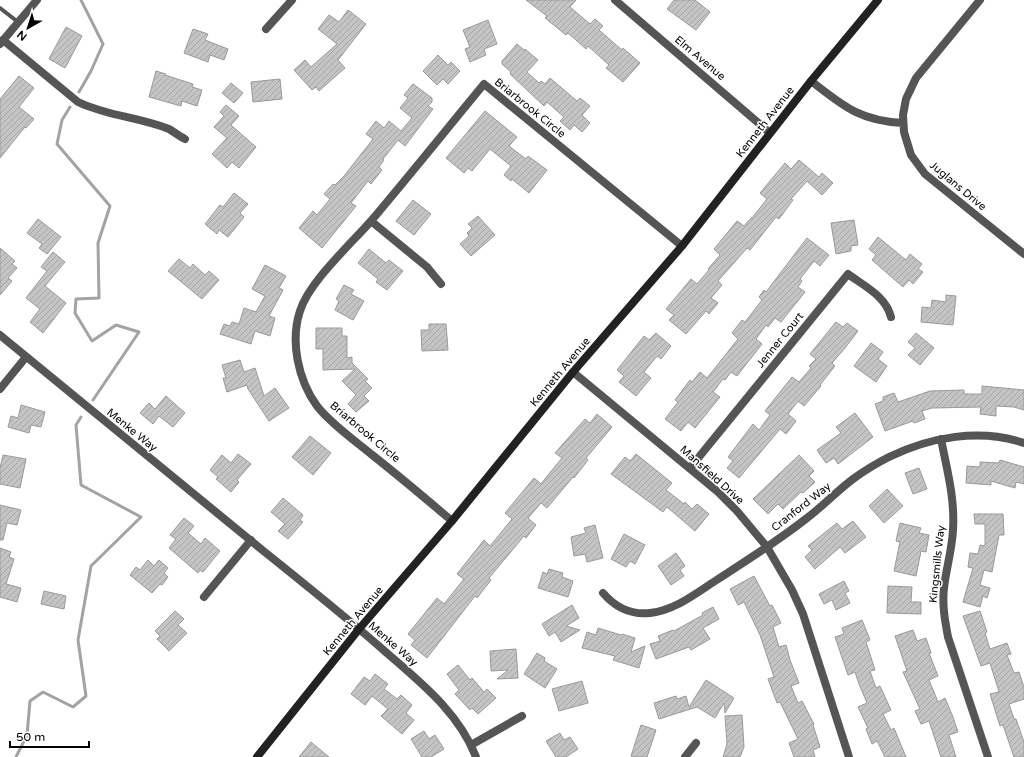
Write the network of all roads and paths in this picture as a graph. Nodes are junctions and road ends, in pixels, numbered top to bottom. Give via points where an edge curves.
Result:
1 (38, 0) edge
2 (292, 0) edge
3 (615, 0) edge
4 (878, 0) edge
5 (980, 0) edge
6 (0, 8) edge
7 (18, 22) junction
8 (266, 29) dead end
9 (2, 42) edge
10 (811, 81) junction
11 (903, 123) junction
12 (770, 133) junction
13 (185, 139) dead end
14 (370, 221) junction
15 (682, 246) junction
16 (1024, 254) edge
17 (441, 284) dead end
18 (891, 317) dead end
19 (0, 335) edge
20 (26, 356) junction
21 (573, 372) junction
22 (0, 389) edge
23 (941, 439) junction
24 (1024, 443) edge
25 (690, 468) junction
26 (452, 521) junction
27 (251, 540) junction
28 (767, 547) junction
29 (603, 592) dead end
30 (204, 597) dead end
31 (359, 629) junction
32 (522, 716) dead end
33 (696, 743) dead end
34 (471, 745) junction
35 (257, 757) edge
36 (476, 757) edge
37 (685, 757) edge
38 (849, 757) edge
39 (988, 757) edge

1 - 7 street
2 - 8 street
3 - 12 street, Elm Avenue
4 - 10 main road, Kenneth Avenue
5 - 11 street, Juglans Drive via 916,78 906,99
6 - 7 lane
7 - 9 street
9 - 13 street via 78,102 92,109 137,119 170,130
10 - 11 street via 858,114 886,122
10 - 12 main road, Kenneth Avenue
11 - 16 street, Juglans Drive via 908,147 925,174
12 - 15 main road, Kenneth Avenue
14 - 15 street, Briarbrook Circle via 484,84
14 - 17 street via 427,267
14 - 26 street, Briarbrook Circle via 314,284 300,309 295,326 295,342 300,367 317,406 337,426
15 - 21 main road, Kenneth Avenue
18 - 25 street, Jenner Court via 881,298 848,274
19 - 20 street, Menke Way
20 - 22 street
20 - 27 street, Menke Way
21 - 25 street, Mansfield Drive
21 - 26 main road, Kenneth Avenue
23 - 24 street, Cranford Way via 978,436
23 - 28 street, Cranford Way via 905,449 870,468
23 - 39 street, Kingsmills Way via 953,494 954,513 944,589 945,622
25 - 28 street, Mansfield Drive via 737,510
26 - 31 main road, Kenneth Avenue
27 - 30 street
27 - 31 street, Menke Way
28 - 29 street, Cranford Way via 684,601 666,609 645,613 629,611 614,604
28 - 38 street, Mansfield Drive via 784,575 802,614
31 - 34 street, Menke Way via 430,690
31 - 35 main road, Kenneth Avenue
32 - 34 street
33 - 37 street
34 - 36 street, Menke Way

